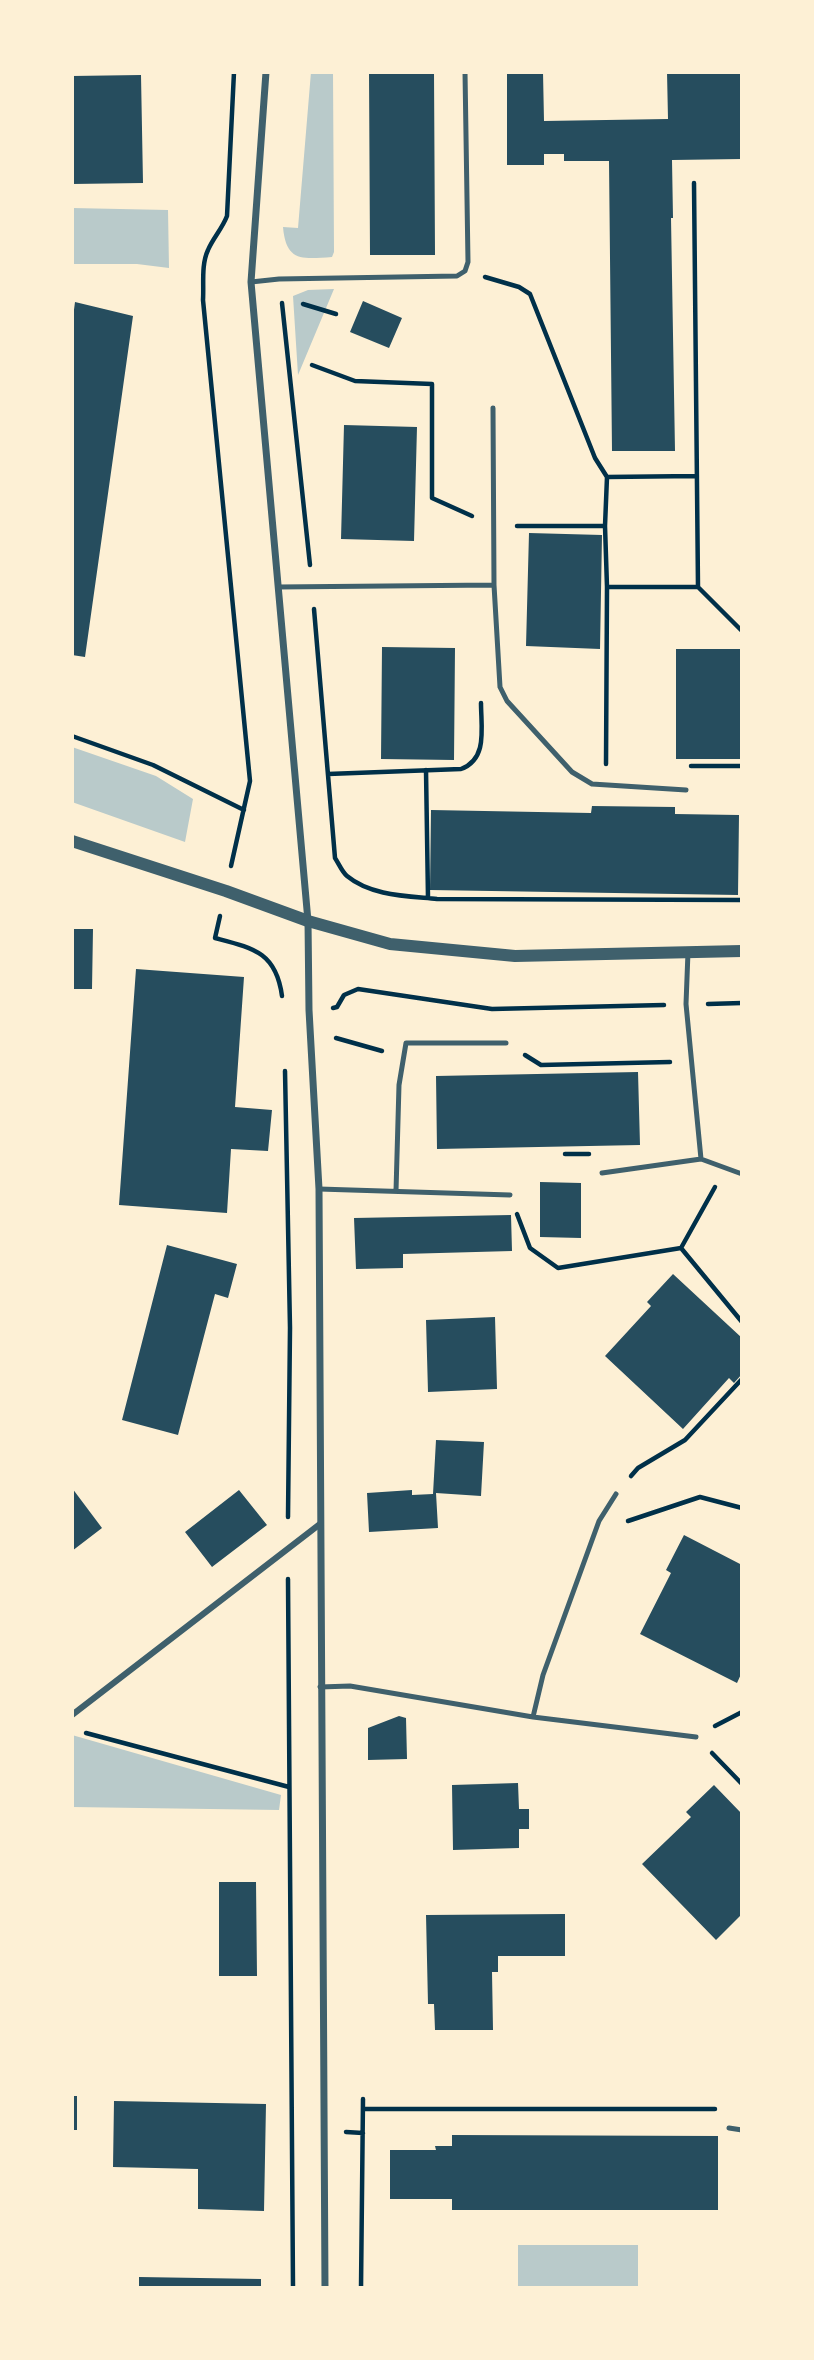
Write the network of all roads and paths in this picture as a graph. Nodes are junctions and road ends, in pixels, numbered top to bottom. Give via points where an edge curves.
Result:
1 (234, 72) edge
2 (266, 72) edge
3 (465, 72) edge
4 (694, 183) dead end
5 (465, 271) junction
6 (251, 282) junction
7 (336, 314) dead end
8 (312, 365) dead end
9 (493, 408) dead end
10 (697, 476) junction
11 (607, 477) junction
12 (495, 526) junction
13 (605, 526) junction
14 (494, 584) junction
15 (278, 587) junction
16 (312, 587) junction
17 (607, 587) junction
18 (698, 587) junction
19 (742, 631) edge
20 (481, 692) dead end
21 (72, 736) edge
22 (426, 770) junction
23 (328, 774) junction
24 (607, 785) junction
25 (686, 790) dead end
26 (244, 810) junction
27 (72, 841) edge
28 (232, 863) dead end
29 (428, 898) junction
30 (742, 900) edge
31 (219, 918) dead end
32 (308, 922) junction
33 (742, 951) edge
34 (688, 952) junction
35 (283, 1001) dead end
36 (742, 1003) edge
37 (686, 1004) junction
38 (337, 1007) dead end
39 (668, 1016) dead end
40 (336, 1038) dead end
41 (506, 1044) joint
42 (670, 1051) dead end
43 (403, 1057) junction
44 (285, 1066) dead end
45 (565, 1154) dead end
46 (592, 1154) dead end
47 (701, 1158) junction
48 (726, 1168) junction
49 (602, 1173) dead end
50 (742, 1174) edge
51 (318, 1189) junction
52 (396, 1191) junction
53 (510, 1195) joint
54 (681, 1248) junction
55 (742, 1322) edge
56 (742, 1379) edge
57 (616, 1494) joint
58 (742, 1508) edge
59 (599, 1521) junction
60 (320, 1524) junction
61 (287, 1549) junction
62 (320, 1687) junction
63 (742, 1712) edge
64 (72, 1715) edge
65 (533, 1717) junction
66 (85, 1732) dead end
67 (696, 1737) junction
68 (742, 1784) edge
69 (289, 1787) junction
70 (363, 2099) dead end
71 (363, 2109) junction
72 (729, 2128) joint
73 (742, 2130) edge
74 (293, 2288) edge
75 (325, 2288) edge
76 (361, 2288) edge

1 - 26 path via 227,216 207,252 203,300 250,782
2 - 6 street
3 - 5 lane
4 - 10 path
5 - 6 lane via 457,276
5 - 11 path via 530,294 595,458
6 - 15 street
7 - 16 path via 281,296
8 - 12 path via 355,381 432,384 432,498
9 - 12 lane
10 - 11 path
10 - 18 path
11 - 13 path
12 - 13 path
12 - 14 lane
13 - 17 path
14 - 16 lane
14 - 24 lane via 500,687 507,701 572,772 592,784
15 - 16 lane
15 - 32 street
16 - 23 path
17 - 18 path
17 - 24 path
18 - 19 path
20 - 22 path via 478,758 461,769
21 - 26 path via 153,765
22 - 23 path
22 - 29 path
23 - 29 path via 335,858 345,875 362,886
24 - 25 lane
26 - 28 path
27 - 32 street
29 - 30 path
31 - 35 path via 215,938 263,955 280,982
32 - 34 street via 390,944 515,956
32 - 51 street
33 - 34 street
34 - 37 lane
36 - 37 path
37 - 47 lane
38 - 39 path via 344,995 358,989 492,1009 667,1005
40 - 43 path
41 - 42 path via 541,1065 670,1063
41 - 43 lane via 406,1043
43 - 52 lane via 398,1085
44 - 61 path via 290,1328
45 - 46 path
47 - 48 lane
47 - 49 lane
48 - 50 lane
48 - 54 path
51 - 52 lane
51 - 60 street
52 - 53 lane
53 - 54 path via 530,1248 558,1268
54 - 55 path
56 - 57 path via 685,1440 638,1468
57 - 59 lane
58 - 59 path via 700,1497 622,1523
59 - 65 lane via 543,1675
60 - 61 street
60 - 62 street
61 - 64 street
61 - 69 path
62 - 65 lane via 350,1686
62 - 75 street
63 - 67 path
65 - 67 lane
66 - 69 path
67 - 68 path
69 - 74 path
70 - 71 path
71 - 72 path via 724,2109
71 - 76 path
72 - 73 lane

